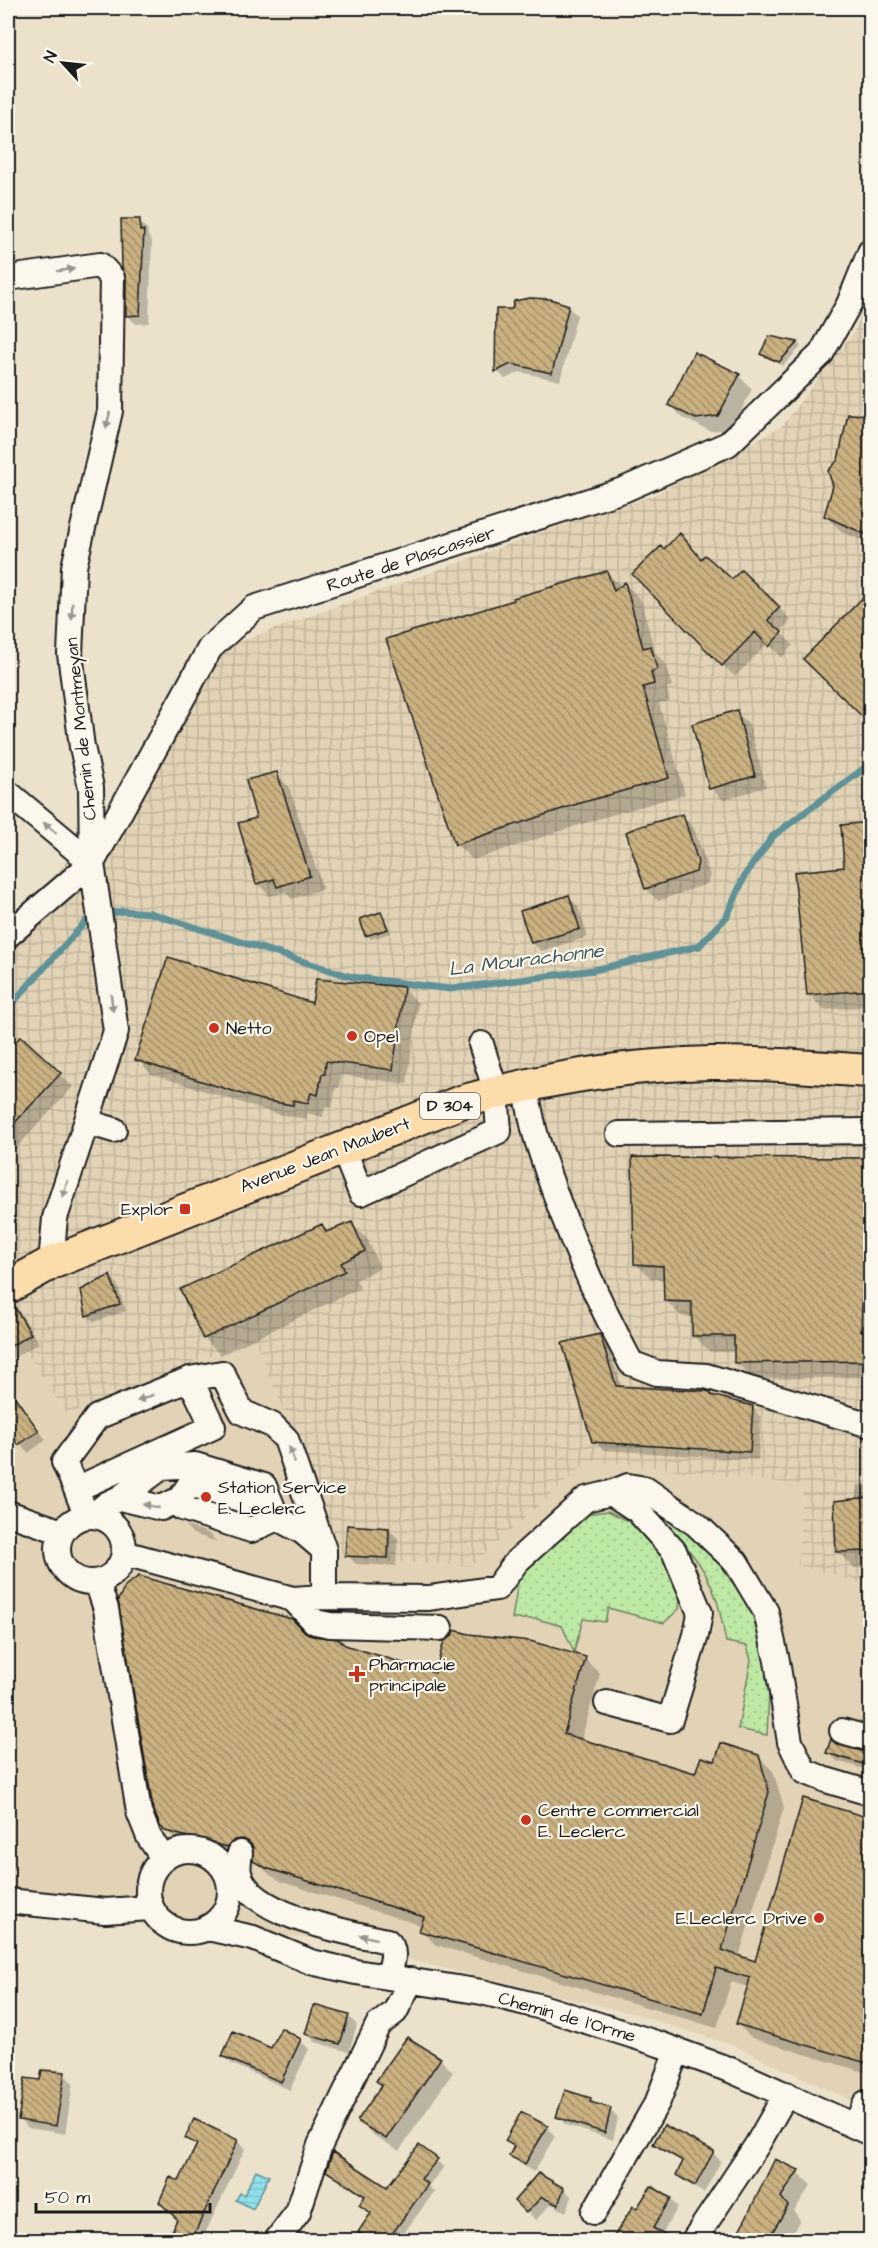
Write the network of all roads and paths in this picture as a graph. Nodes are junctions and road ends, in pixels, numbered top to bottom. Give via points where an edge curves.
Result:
1 (870, 252) edge
2 (8, 278) edge
3 (8, 793) edge
4 (92, 863) junction
5 (8, 935) edge
6 (481, 1044) dead end
7 (870, 1071) edge
8 (511, 1088) junction
9 (87, 1122) junction
10 (114, 1130) dead end
11 (870, 1131) edge
12 (619, 1134) dead end
13 (343, 1148) junction
14 (51, 1263) junction
15 (8, 1287) edge
16 (190, 1379) junction
17 (870, 1425) edge
18 (76, 1489) junction
19 (610, 1493) junction
20 (120, 1498) junction
21 (8, 1513) edge
22 (88, 1516) junction
23 (277, 1518) junction
24 (62, 1532) junction
25 (324, 1550) junction
26 (124, 1553) junction
27 (97, 1582) junction
28 (324, 1597) junction
29 (292, 1609) junction
30 (440, 1628) dead end
31 (607, 1702) dead end
32 (842, 1731) dead end
33 (870, 1740) edge
34 (870, 1793) edge
35 (240, 1853) dead end
36 (163, 1858) junction
37 (8, 1901) edge
38 (227, 1906) junction
39 (150, 1908) junction
40 (208, 1928) junction
41 (253, 1938) junction
42 (400, 1978) junction
43 (677, 2051) junction
44 (786, 2094) junction
45 (870, 2105) edge
46 (863, 2130) edge
47 (594, 2212) dead end
48 (277, 2241) edge
49 (694, 2241) edge

1 - 4 street, Route de Plascassier via 849,304 821,354 728,444 623,490 254,608 210,648
2 -> 4 street, Chemin de Montmeyan via 100,265 112,278 110,411 74,567 70,654 91,787
4 -> 3 street
4 - 5 street, Route de Plascassier
4 -> 9 street via 116,1031
6 - 8 street
7 - 8 main road, Avenue Jean Maubert / D 304 via 709,1063 594,1072
8 - 13 main road, Avenue Jean Maubert / D 304 via 461,1102
8 - 13 street via 499,1131 361,1193
8 - 17 street via 537,1141 572,1241 631,1363 657,1373 706,1376
9 - 10 street
9 -> 14 street via 55,1218
11 - 12 street
13 - 14 main road, Avenue Jean Maubert / D 304
14 - 15 main road, Avenue Jean Maubert / D 304
16 -> 18 street via 97,1417 64,1462
16 - 18 street via 213,1427
25 -> 16 street via 286,1439 272,1425 242,1412 222,1373
18 - 22 street
19 - 28 street via 586,1499 517,1561 497,1588 429,1598
19 - 31 street via 637,1510 674,1551 700,1613 670,1720
19 - 34 street via 628,1486 645,1490 696,1524 736,1562 766,1612 790,1742 804,1772
20 - 22 street
23 -> 20 street via 260,1505 190,1484 180,1499 161,1508
20 - 23 street via 162,1467 195,1465 264,1486
21 - 24 street
22 - 24 street via 70,1522
22 - 26 street via 113,1524 124,1542
23 - 25 street via 303,1532
24 - 27 street via 57,1550 64,1570 74,1578
25 - 28 street
26 - 27 street via 115,1572
26 - 29 street
27 - 36 street via 106,1609 139,1812
28 - 29 street
29 - 30 street via 315,1622 330,1625
32 - 33 street
42 -> 35 street via 394,1950 387,1941 326,1928 258,1900 239,1875
36 - 38 street via 189,1850 214,1858 228,1880
36 - 39 street via 148,1881
37 - 39 street via 105,1911
38 - 40 street
38 - 41 street, Chemin de l'Orme
39 - 40 street via 170,1928 183,1932
40 - 41 street, Chemin de l'Orme
41 - 42 street, Chemin de l'Orme via 311,1962
42 - 43 street, Chemin de l'Orme via 542,2007
42 - 48 street via 395,2012 378,2025 320,2145 298,2212
43 - 44 street, Chemin de l'Orme
43 - 47 street via 658,2101
44 - 46 street, Chemin de l'Orme
44 - 49 street
45 - 46 street via 866,2103

